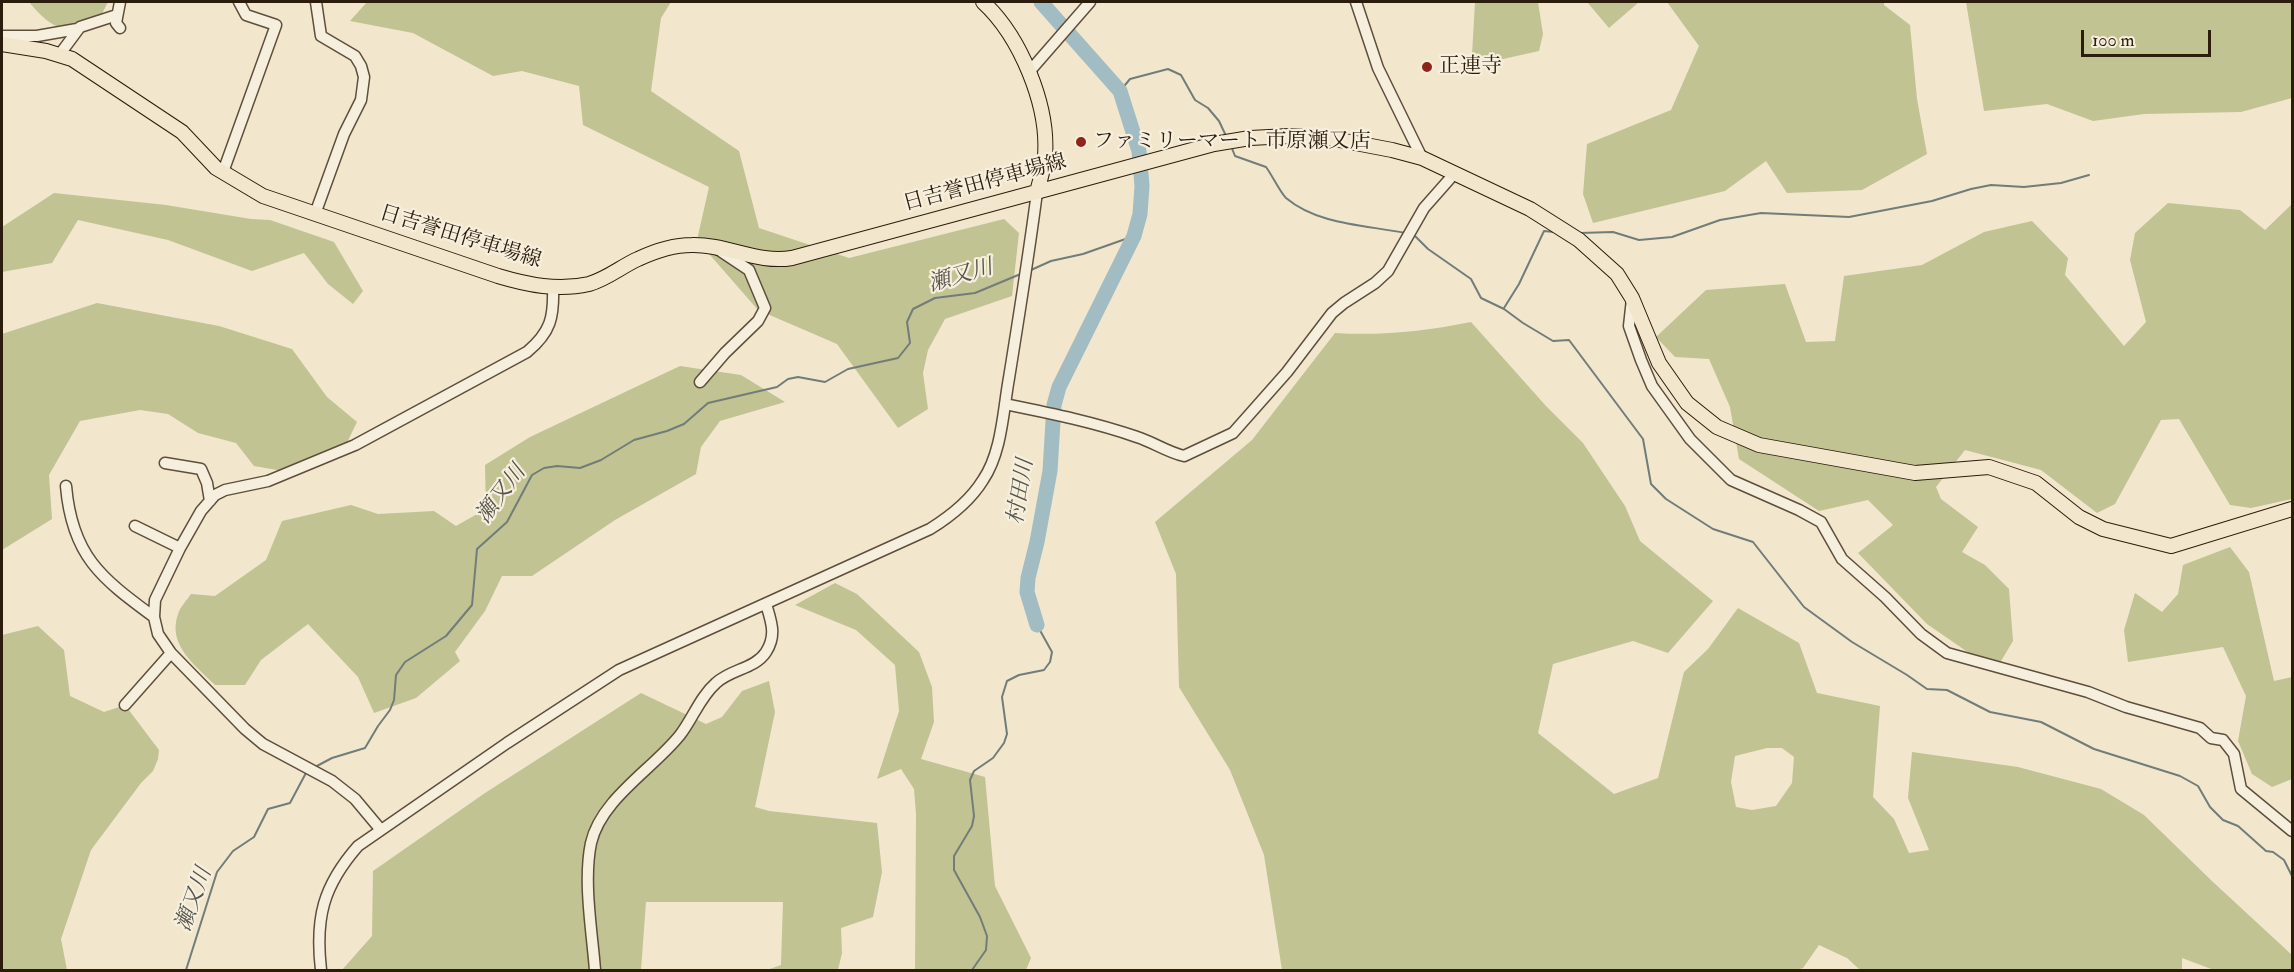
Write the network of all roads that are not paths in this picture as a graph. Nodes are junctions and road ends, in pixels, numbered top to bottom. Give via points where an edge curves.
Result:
1 (120, 2) edge
2 (239, 2) edge
3 (316, 2) edge
4 (983, 2) edge
5 (1356, 2) edge
6 (1089, 3) edge
7 (117, 15) junction
8 (120, 28) dead end
9 (77, 29) junction
10 (2, 36) edge
11 (2, 44) edge
12 (60, 54) junction
13 (1029, 72) junction
14 (1422, 158) junction
15 (223, 172) junction
16 (1454, 174) junction
17 (1037, 192) junction
18 (315, 214) junction
19 (712, 246) junction
20 (553, 287) junction
21 (1632, 298) junction
22 (700, 382) dead end
23 (1005, 404) junction
24 (165, 463) dead end
25 (66, 486) dead end
26 (210, 501) junction
27 (2292, 509) edge
28 (135, 526) dead end
29 (180, 548) junction
30 (765, 604) junction
31 (154, 617) junction
32 (171, 653) junction
33 (125, 705) dead end
34 (381, 830) junction
35 (2292, 831) edge
36 (321, 970) edge
37 (595, 970) edge

1 - 7 street
2 - 15 street via 246,15 276,25
3 - 18 street via 321,36 354,56 364,77 361,100 344,134
4 - 13 main road via 1011,35
5 - 14 street via 1377,68
6 - 13 street
7 - 8 street
7 - 9 street
9 - 10 street
9 - 12 street
11 - 12 main road, 日吉誉田停車場線
12 - 15 main road, 日吉誉田停車場線 via 182,132
13 - 17 main road via 1045,137
14 - 16 main road, 日吉誉田停車場線
14 - 17 main road, 日吉誉田停車場線 via 1329,138 1250,138 1174,154
15 - 18 main road, 日吉誉田停車場線 via 263,196
16 - 21 main road, 日吉誉田停車場線 via 1530,209 1579,240 1617,274
16 - 23 street via 1424,208 1388,271 1332,313 1233,433 1184,456 1085,422
17 - 19 main road, 日吉誉田停車場線 via 781,260
17 - 23 street
18 - 20 main road, 日吉誉田停車場線 via 498,276
19 - 20 main road, 日吉誉田停車場線 via 665,249 590,283
19 - 22 street via 749,270 765,308 758,321
20 - 26 street via 551,322 542,339 527,352 355,445 268,481 225,490
21 - 27 main road, 日吉誉田停車場線 via 1659,363 1687,403 1717,427 1759,445 1915,473 1989,467 2036,483 2079,518 2103,529 2171,546
21 - 35 street via 1629,326 1641,360 1652,386 1690,439 1731,480 1821,522 1842,559 1921,634 1947,653 2088,692 2200,728 2211,738 2223,740 2234,754 2241,789
23 - 30 street via 985,478 951,516
24 - 26 street via 201,469
25 - 31 street via 70,520 89,559 108,582
26 - 29 street
28 - 29 street
29 - 31 street via 155,600
30 - 34 street via 619,670
30 - 37 street via 773,637 758,662 717,681 681,733 604,812 591,842 588,879
31 - 32 street via 158,634
32 - 33 street
32 - 34 street via 244,729 332,782 355,799
34 - 36 street via 358,846 327,891 319,934

